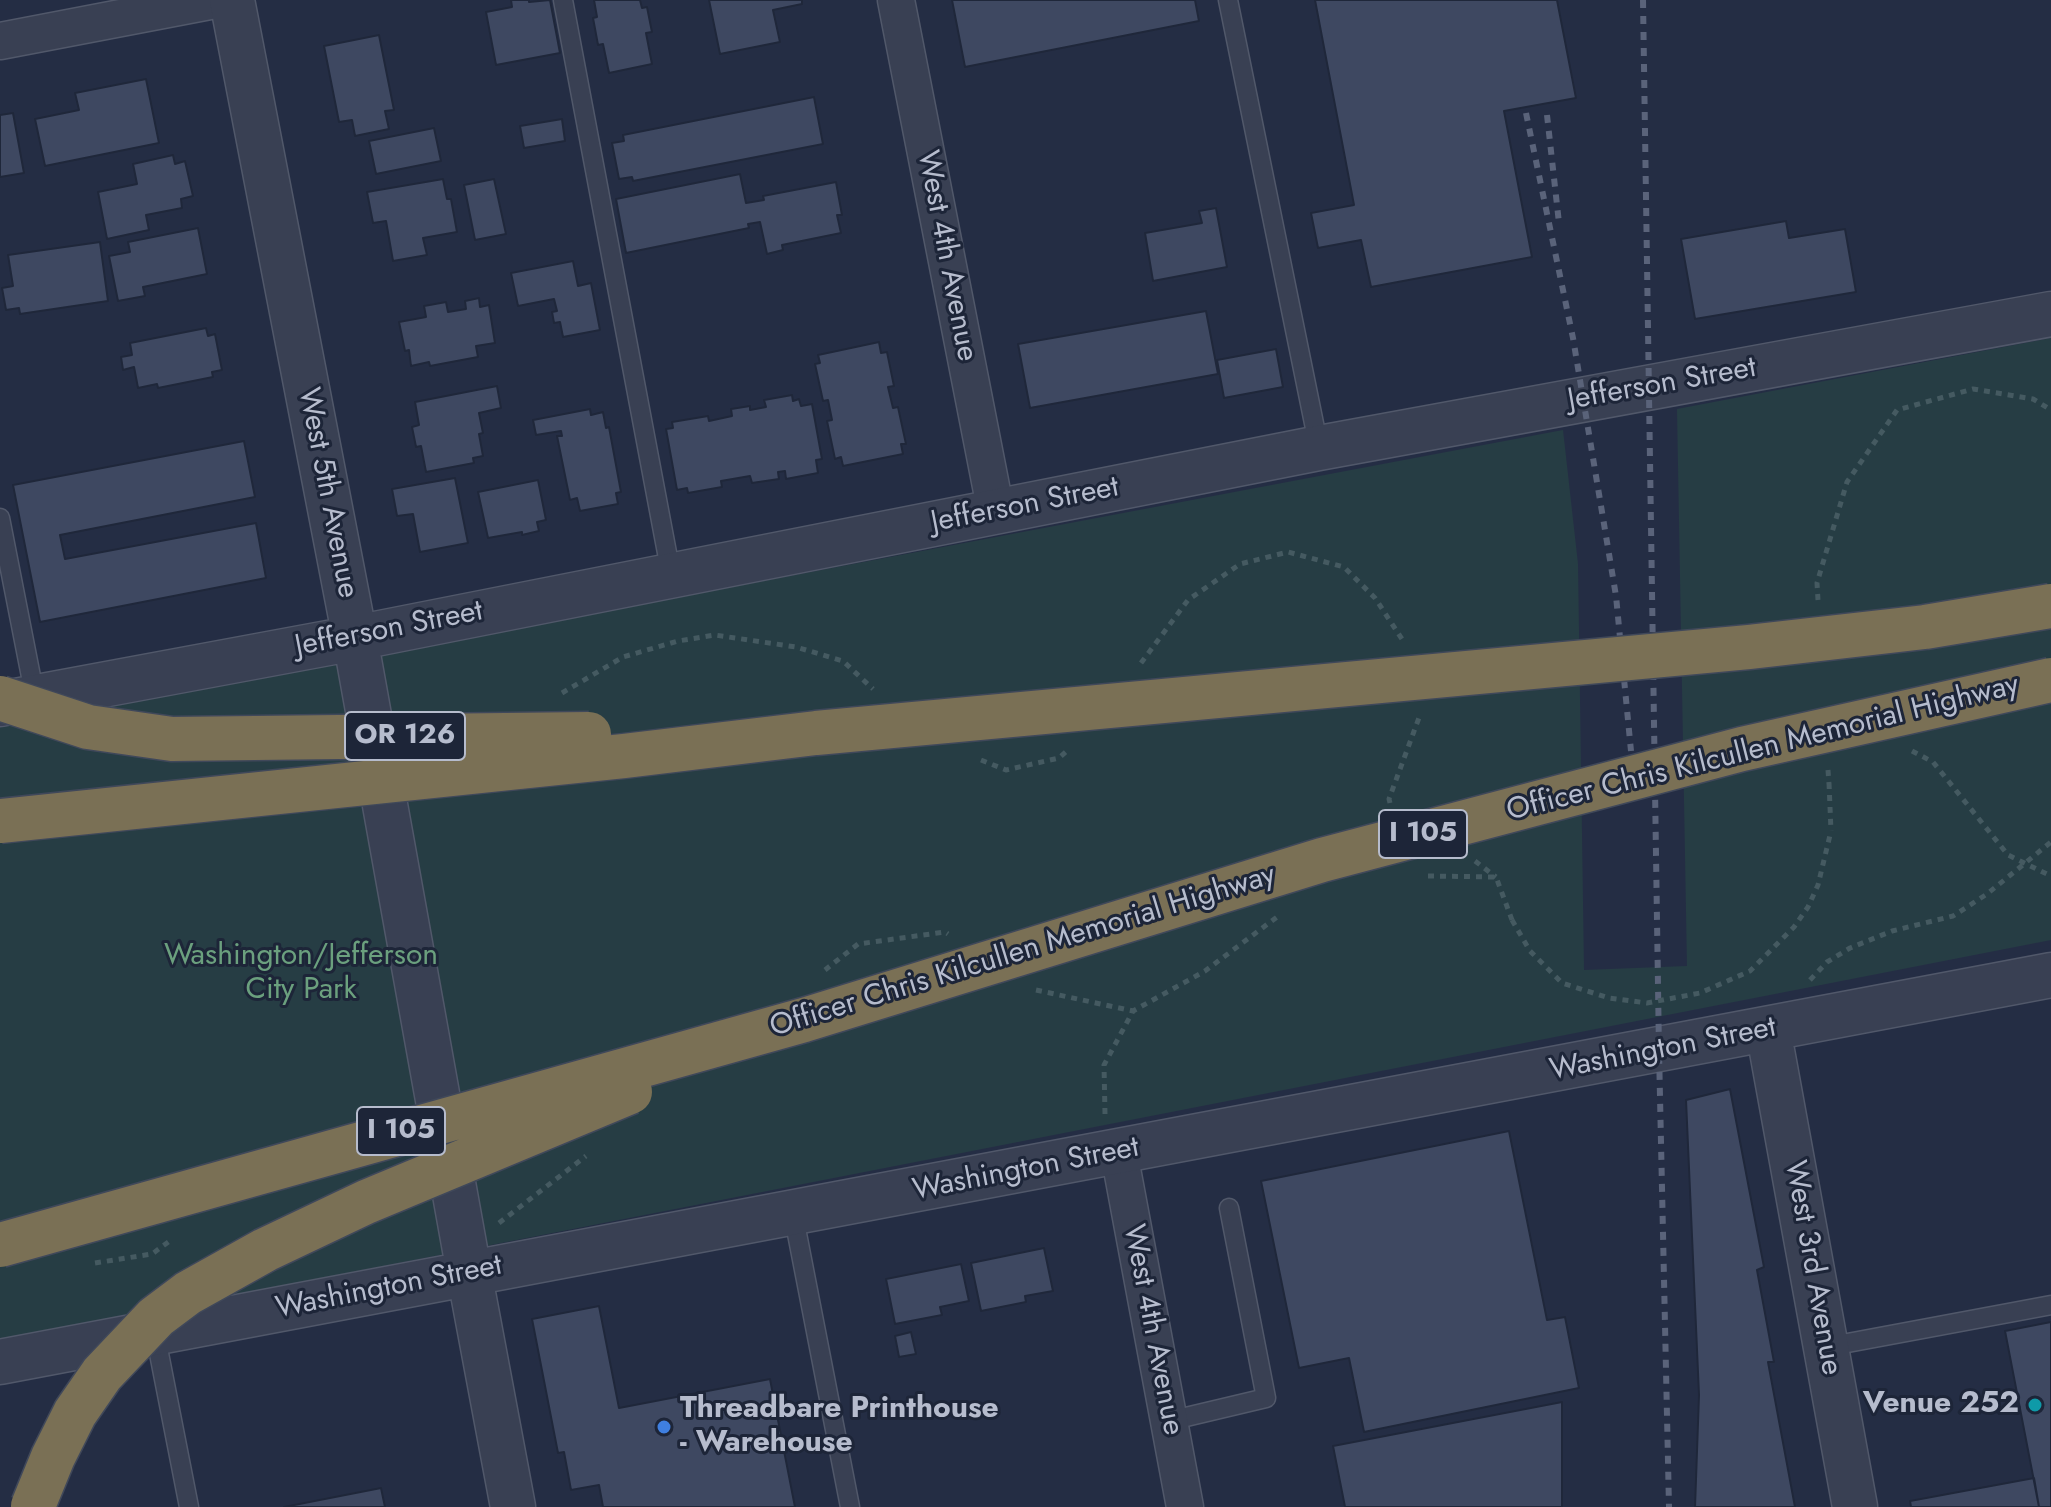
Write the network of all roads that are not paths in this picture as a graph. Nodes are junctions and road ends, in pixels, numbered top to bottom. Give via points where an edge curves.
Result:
1 (215, 0) edge
2 (232, 0) edge
3 (563, 0) edge
4 (896, 0) edge
5 (1228, 0) edge
6 (0, 41) edge
7 (2051, 314) edge
8 (1319, 448) junction
9 (996, 512) junction
10 (0, 518) edge
11 (671, 574) junction
12 (2051, 606) edge
13 (355, 638) junction
14 (2051, 680) edge
15 (12, 700) edge
16 (816, 733) junction
17 (0, 821) edge
18 (2051, 975) edge
19 (804, 1020) junction
20 (1768, 1029) junction
21 (1119, 1153) junction
22 (1229, 1208) dead end
23 (793, 1213) junction
24 (0, 1245) edge
25 (469, 1272) junction
26 (2051, 1305) edge
27 (155, 1333) junction
28 (1826, 1347) junction
29 (0, 1362) edge
30 (1169, 1421) junction
31 (33, 1506) edge
32 (189, 1507) edge
33 (513, 1507) edge
34 (850, 1507) edge
35 (1185, 1507) edge
36 (1855, 1507) edge

1 - 6 street
2 - 13 street, West 5th Avenue
3 - 11 lane
4 - 9 street, West 4th Avenue
5 - 8 lane
7 - 8 street, Jefferson Street
8 - 9 street, Jefferson Street
9 - 11 street, Jefferson Street
10 - 15 lane
11 - 13 street, Jefferson Street
12 - 16 highway, bridge via 1925,627 1733,648
13 - 15 street, Jefferson Street
13 - 25 street, West 5th Avenue
14 - 19 highway, Officer Chris Kilcullen Memorial Highway / I 105, bridge via 1742,749 1322,860
15 - 16 highway, OR 126, bridge via 88,727 172,739
16 - 17 highway, bridge
18 - 20 street, Washington Street
19 - 24 highway, Officer Chris Kilcullen Memorial Highway / I 105, bridge
19 - 31 highway, bridge via 366,1202 188,1293 156,1317 102,1374 75,1413
20 - 21 street, Washington Street
20 - 28 street, West 3rd Avenue
21 - 23 street, Washington Street
21 - 30 street, West 4th Avenue
22 - 30 lane via 1266,1398
23 - 25 street, Washington Street
23 - 34 lane
25 - 27 street, Washington Street
25 - 33 street, West 5th Avenue
26 - 28 lane
27 - 29 street, Washington Street
27 - 32 lane
28 - 36 street, West 3rd Avenue
30 - 35 street, West 4th Avenue

